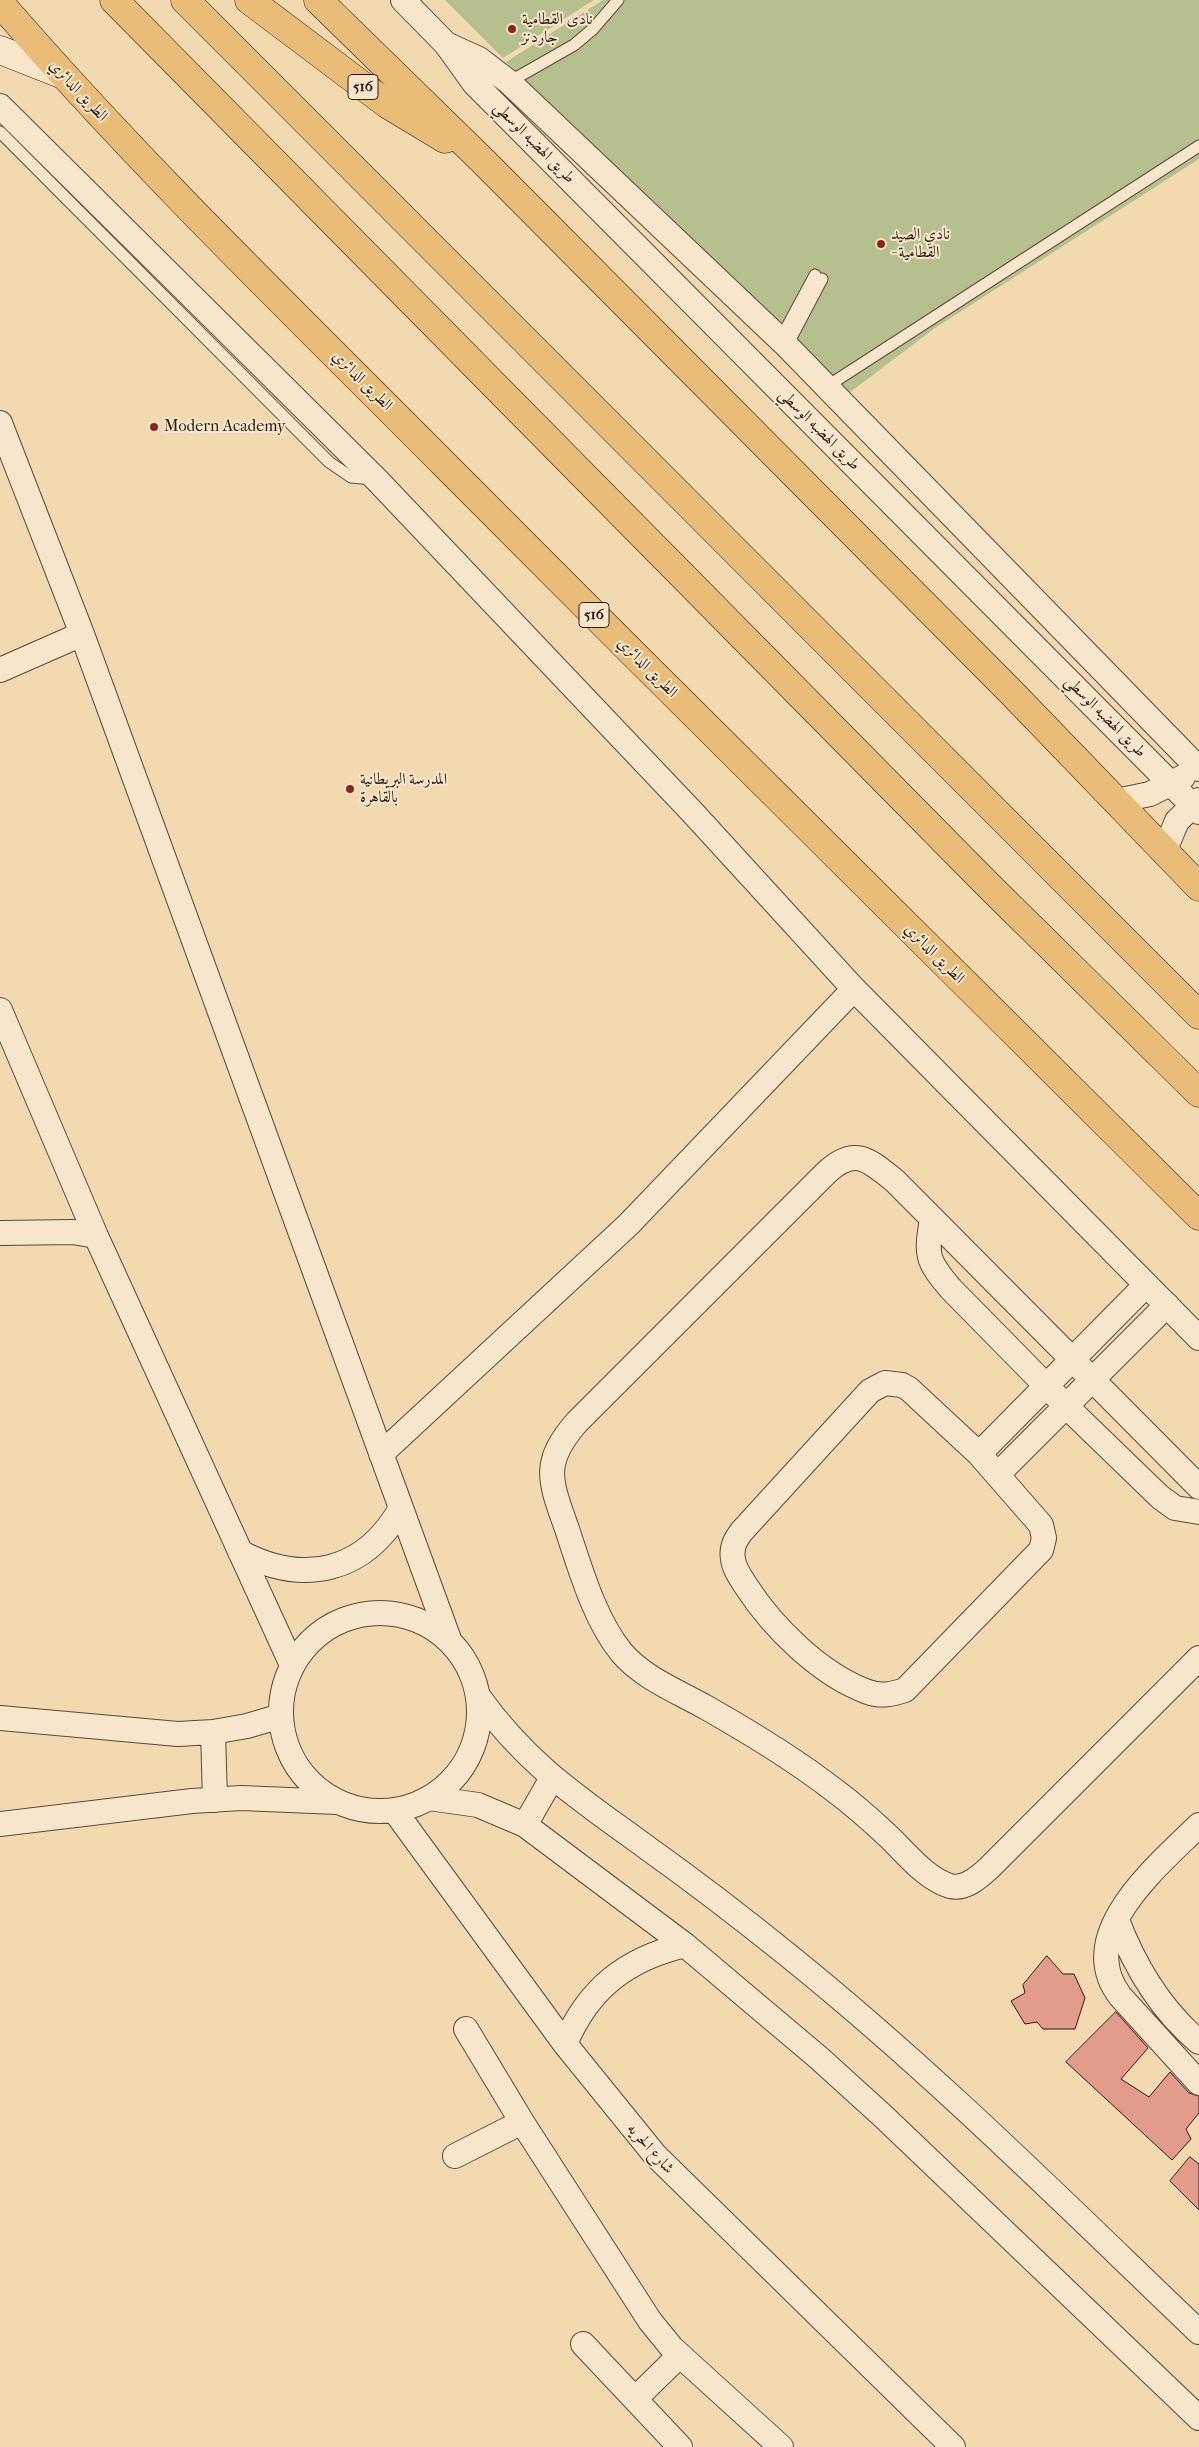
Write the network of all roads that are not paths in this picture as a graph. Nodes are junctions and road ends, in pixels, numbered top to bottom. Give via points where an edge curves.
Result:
1 (114, 0) edge
2 (185, 0) edge
3 (249, 0) edge
4 (318, 0) edge
5 (403, 0) edge
6 (618, 0) edge
7 (0, 3) edge
8 (446, 44) junction
9 (0, 50) edge
10 (61, 74) junction
11 (510, 82) junction
12 (0, 106) edge
13 (0, 132) edge
14 (1199, 146) edge
15 (485, 163) junction
16 (819, 277) dead end
17 (167, 286) junction
18 (784, 343) junction
19 (757, 367) junction
20 (826, 387) junction
21 (0, 423) edge
22 (82, 634) junction
23 (0, 670) edge
24 (1199, 768) edge
25 (1172, 784) junction
26 (1116, 801) junction
27 (1197, 805) edge
28 (1164, 852) junction
29 (1199, 887) edge
30 (854, 989) junction
31 (0, 1010) edge
32 (1199, 1015) edge
33 (1199, 1093) edge
34 (1199, 1216) edge
35 (932, 1219) junction
36 (0, 1234) edge
37 (96, 1236) junction
38 (1146, 1285) junction
39 (1167, 1306) junction
40 (1199, 1338) edge
41 (1072, 1360) junction
42 (1092, 1381) junction
43 (1046, 1386) junction
44 (1067, 1407) junction
45 (382, 1454) junction
46 (979, 1454) junction
47 (998, 1474) junction
48 (1199, 1487) edge
49 (401, 1508) junction
50 (1199, 1512) edge
51 (240, 1552) junction
52 (450, 1642) junction
53 (1199, 1658) edge
54 (292, 1665) junction
55 (478, 1696) junction
56 (281, 1716) junction
57 (0, 1718) edge
58 (213, 1732) junction
59 (552, 1778) junction
60 (429, 1798) junction
61 (215, 1800) junction
62 (341, 1802) junction
63 (394, 1810) junction
64 (0, 1824) edge
65 (525, 1825) junction
66 (1199, 1825) edge
67 (1117, 1920) junction
68 (685, 1945) junction
69 (466, 2029) dead end
70 (1199, 2042) edge
71 (565, 2044) junction
72 (1196, 2073) edge
73 (522, 2122) junction
74 (455, 2156) dead end
75 (1199, 2332) edge
76 (582, 2344) dead end
77 (680, 2355) junction
78 (634, 2399) junction
79 (1199, 2418) edge
80 (680, 2447) edge
81 (781, 2447) edge
82 (953, 2447) edge

1 - 33 highway via 974,872
2 - 32 highway
3 - 15 highway, 516 via 386,104
4 - 15 highway, 516
5 - 8 street, طريق الهضبه الوسطي
6 - 11 lane via 578,41
7 - 10 highway, الطريق الدائري / 516
8 - 11 street, طريق الهضبه الوسطي via 479,59
8 - 19 street, طريق الهضبه الوسطي via 474,83
9 - 10 street
10 - 34 highway, الطريق الدائري / 516 via 734,756
11 - 18 street, طريق الهضبه الوسطي
12 - 17 street
13 - 17 lane
14 - 20 lane
15 - 26 highway, 516
16 - 18 lane via 792,336
17 - 30 street via 245,364 377,480 694,814
18 - 19 street
18 - 20 street, طريق الهضبه الوسطي
19 - 25 street, طريق الهضبه الوسطي
20 - 24 street, طريق الهضبه الوسطي
21 - 22 street
22 - 23 street
22 - 45 street
24 - 25 street
25 - 26 street via 1139,798
25 - 27 street, طريق الهضبه الوسطي
26 - 28 highway, 516
27 - 28 street via 1177,821
28 - 29 highway, 516
30 - 38 street
30 - 45 street via 628,1225
31 - 37 street
35 - 41 street
35 - 43 street via 927,1248 938,1274
35 - 53 street via 876,1165 857,1157 843,1159 564,1436 554,1458 552,1482 572,1545 609,1636 623,1654 650,1676 805,1768 862,1813 931,1876 957,1887 976,1879 989,1868
36 - 37 street via 73,1232
37 - 51 street
38 - 39 street
38 - 41 street
39 - 40 street
39 - 42 street
41 - 42 street
41 - 43 street
42 - 44 street
42 - 48 street
43 - 44 street
43 - 46 street
44 - 47 street
44 - 50 street via 1160,1497 1175,1508
45 - 49 street
46 - 47 street
46 - 47 street via 909,1389 894,1383 877,1386 735,1540 732,1550 737,1571 772,1621 816,1662 868,1692 887,1695 905,1690 1044,1544 1041,1525
49 - 51 street via 392,1524 372,1545 331,1567 313,1571 275,1568
49 - 52 street
51 - 54 street
52 - 54 street via 425,1624 403,1616 365,1614 336,1623 311,1640
52 - 55 street via 463,1658
54 - 56 street via 283,1690
55 - 59 street via 512,1740
55 - 60 street via 478,1726 469,1755 452,1780
56 - 58 street
56 - 62 street via 286,1743 298,1768 317,1788
57 - 58 street via 143,1732
58 - 61 street
59 - 65 street
59 - 75 street via 720,1901 859,2014 934,2080
60 - 63 street
60 - 65 street via 478,1805
61 - 62 street
61 - 64 street
62 - 63 street via 367,1810
63 - 71 street, شارع الحريه
65 - 68 street
66 - 67 street via 1138,1886
67 - 70 street via 1148,1983 1176,2020
67 - 72 street via 1106,1950 1107,1975 1112,1986
68 - 71 street via 650,1955 618,1974 591,1998
68 - 79 street via 884,2117
69 - 73 street
71 - 82 street, شارع الحريه via 624,2120 674,2176
73 - 74 street
73 - 77 street via 640,2306 660,2335
76 - 78 street
77 - 78 street
77 - 81 street
78 - 80 street

